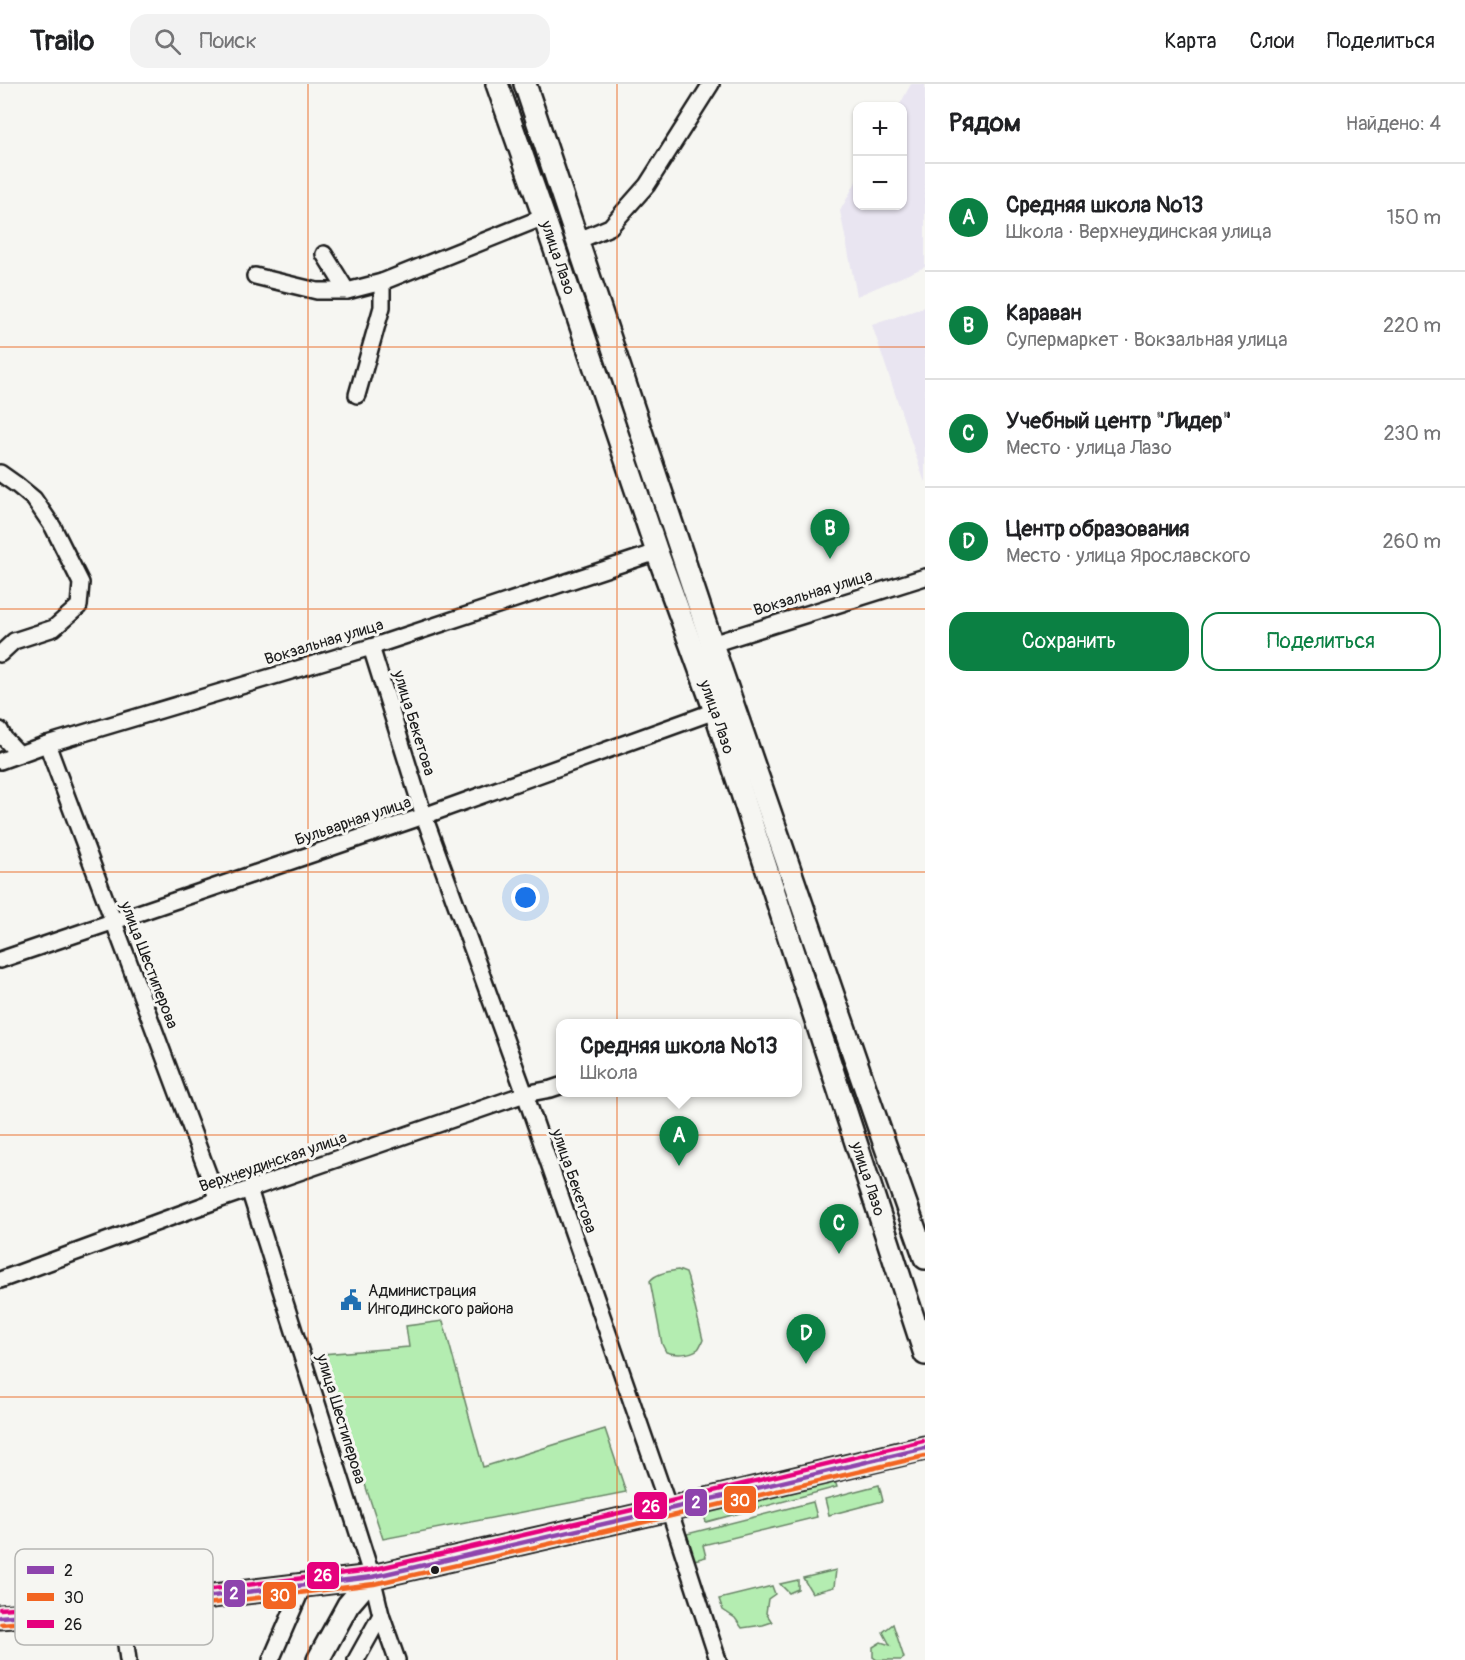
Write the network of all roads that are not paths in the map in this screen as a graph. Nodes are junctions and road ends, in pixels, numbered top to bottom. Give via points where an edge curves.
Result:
1 (497, 84) edge
2 (525, 84) edge
3 (693, 84) edge
4 (711, 84) edge
5 (700, 101) junction
6 (544, 217) junction
7 (577, 240) junction
8 (324, 254) dead end
9 (255, 276) dead end
10 (382, 282) junction
11 (347, 291) junction
12 (357, 395) dead end
13 (0, 473) edge
14 (657, 552) junction
15 (925, 577) edge
16 (712, 644) junction
17 (371, 647) junction
18 (0, 654) edge
19 (715, 711) junction
20 (0, 730) edge
21 (47, 744) junction
22 (19, 754) junction
23 (0, 760) edge
24 (424, 816) junction
25 (114, 923) junction
26 (0, 960) edge
27 (556, 1088) edge
28 (525, 1094) junction
29 (249, 1189) junction
30 (218, 1200) junction
31 (925, 1258) edge
32 (0, 1280) edge
33 (925, 1354) edge
34 (925, 1448) edge
35 (669, 1509) junction
36 (372, 1577) junction
37 (303, 1586) junction
38 (213, 1596) edge
39 (381, 1615) junction
40 (15, 1616) edge
41 (0, 1617) edge
42 (126, 1645) edge
43 (128, 1660) edge
44 (271, 1660) edge
45 (318, 1660) edge
46 (356, 1660) edge
47 (397, 1660) edge
48 (717, 1660) edge

1 - 6 main road, улица Лазо
2 - 7 main road, улица Лазо
3 - 5 street
4 - 5 street
5 - 7 street via 646,186 610,227
6 - 10 street
6 - 14 main road, улица Лазо
7 - 16 main road, улица Лазо
8 - 11 street
9 - 11 street via 317,291
10 - 11 street
10 - 12 street via 382,307
13 - 18 street via 34,500 53,527 81,583 79,606 54,628 14,641
14 - 17 street, Вокзальная улица
14 - 19 main road, улица Лазо
15 - 16 street, Вокзальная улица
16 - 31 main road, улица Лазо
17 - 21 street, Вокзальная улица
17 - 24 street, улица Бекетова
19 - 24 street, Бульварная улица
19 - 33 main road, улица Лазо
20 - 22 street
21 - 22 street, Вокзальная улица
21 - 25 street, улица Шестиперова
22 - 23 street, Вокзальная улица
24 - 25 street, Бульварная улица
24 - 28 street, улица Бекетова
25 - 26 street, Бульварная улица
25 - 30 street, улица Шестиперова
27 - 28 street, Верхнеудинская улица
28 - 29 street, Верхнеудинская улица
28 - 35 street, улица Бекетова
29 - 30 street, Верхнеудинская улица
29 - 36 street, улица Шестиперова
30 - 32 street, Верхнеудинская улица
34 - 35 main road
35 - 36 main road
35 - 48 street, улица Бекетова
36 - 37 main road
36 - 39 street, улица Шестиперова
36 - 45 main road via 348,1605
37 - 38 main road
37 - 44 street
39 - 46 street
39 - 47 street, улица Шестиперова
40 - 41 main road
42 - 43 street

